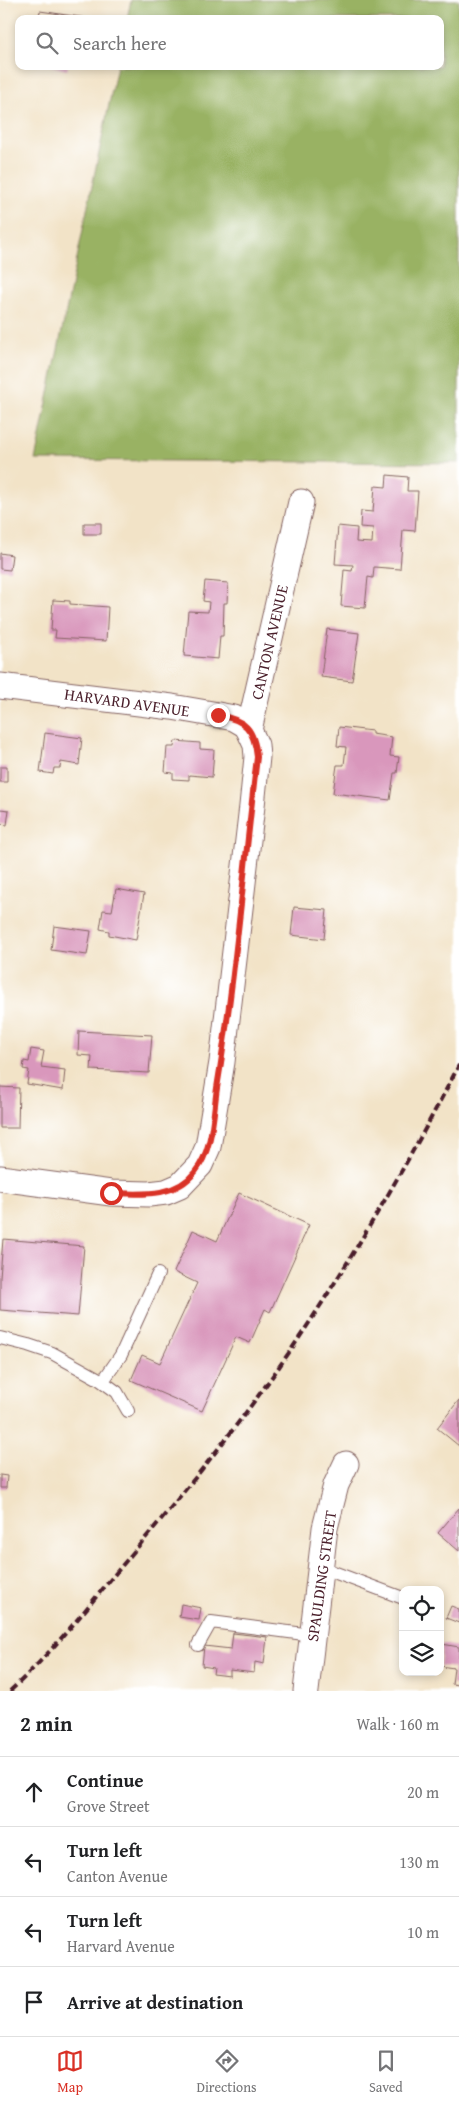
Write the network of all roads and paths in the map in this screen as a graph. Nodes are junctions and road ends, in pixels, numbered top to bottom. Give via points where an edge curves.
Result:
1 (301, 502) dead end
2 (0, 686) edge
3 (249, 730) junction
4 (0, 1178) edge
5 (158, 1274) dead end
6 (0, 1338) edge
7 (103, 1381) junction
8 (128, 1411) dead end
9 (346, 1464) dead end
10 (320, 1567) junction
11 (399, 1597) edge
12 (312, 1635) junction
13 (198, 1645) dead end
14 (447, 1667) dead end
15 (444, 1668) edge
16 (306, 1691) edge

1 - 3 street, CANTON AVENUE
2 - 3 street, HARVARD AVENUE via 218,715 234,718
3 - 4 street via 257,757 222,1062 208,1147 195,1173 166,1192 132,1194
5 - 7 lane via 121,1356
6 - 7 lane via 46,1351
7 - 8 lane via 117,1392
9 - 10 street, SPAULDING STREET via 330,1506
10 - 11 lane
10 - 12 street, SPAULDING STREET
12 - 13 lane via 211,1622
12 - 16 street, SPAULDING STREET
14 - 15 path

